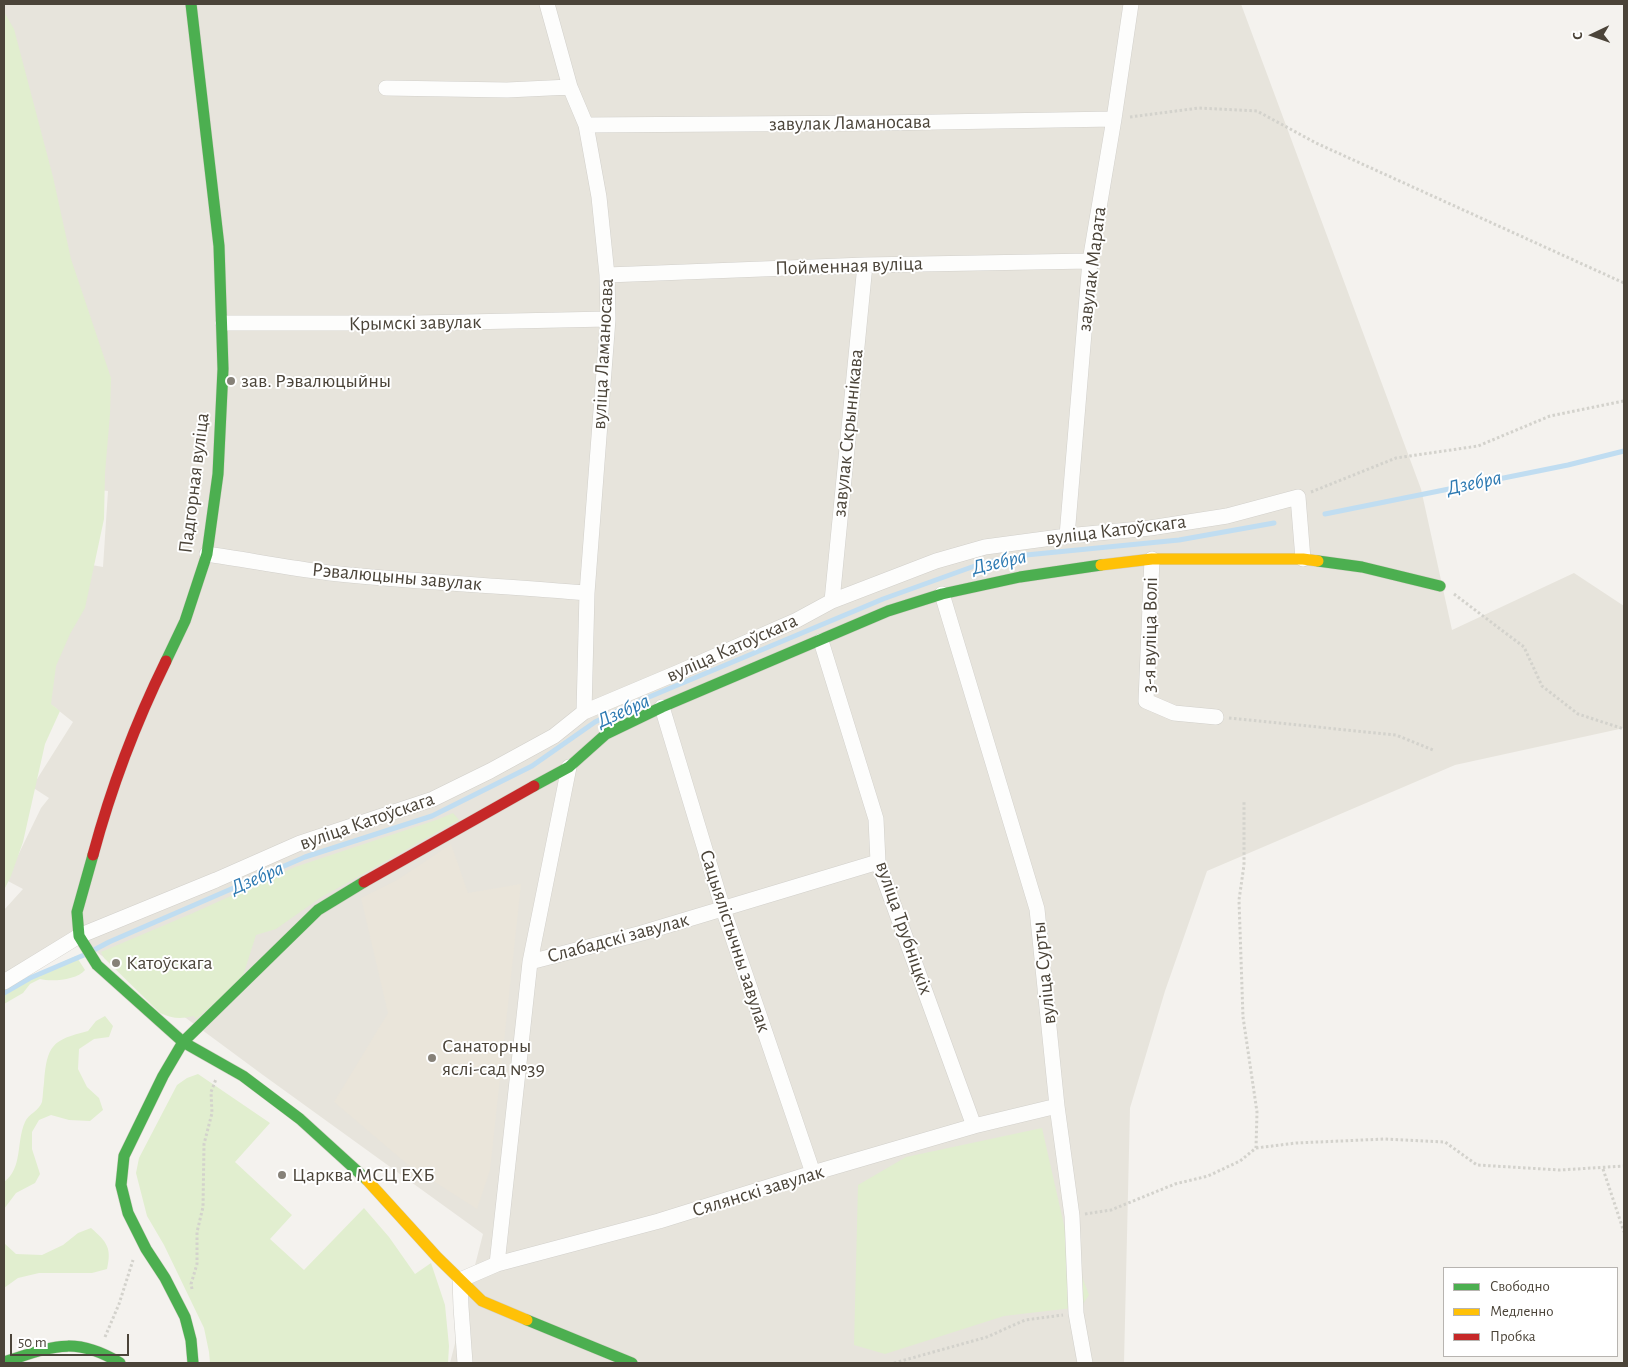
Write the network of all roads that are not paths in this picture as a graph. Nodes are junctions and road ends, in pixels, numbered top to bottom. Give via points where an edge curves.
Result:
1 (191, 4) edge
2 (546, 4) edge
3 (1131, 4) edge
4 (570, 87) junction
5 (386, 88) dead end
6 (1114, 118) junction
7 (586, 125) junction
8 (1090, 262) junction
9 (865, 265) junction
10 (608, 275) junction
11 (608, 319) junction
12 (223, 323) junction
13 (1067, 536) junction
14 (206, 554) junction
15 (1152, 559) junction
16 (1303, 559) junction
17 (1440, 586) road end
18 (587, 593) junction
19 (942, 594) junction
20 (832, 601) junction
21 (821, 641) junction
22 (662, 707) junction
23 (584, 712) junction
24 (1216, 717) road end
25 (569, 767) junction
26 (878, 862) junction
27 (723, 909) junction
28 (82, 940) junction
29 (530, 962) junction
30 (4, 982) edge
31 (183, 1042) junction
32 (1057, 1106) junction
33 (974, 1126) junction
34 (813, 1173) junction
35 (496, 1264) junction
36 (460, 1280) junction
37 (4, 1362) edge
38 (120, 1363) edge
39 (193, 1363) edge
40 (465, 1363) edge
41 (632, 1363) edge
42 (1085, 1363) edge

1 - 12 street, Падгорная вуліца via 219,246
2 - 4 street, вуліца Ламаносава
3 - 6 street, завулак Марата
4 - 5 street via 507,90
4 - 7 street, вуліца Ламаносава
6 - 7 street, завулак Ламаносава
6 - 8 street, завулак Марата
7 - 10 street, вуліца Ламаносава
8 - 9 street, Пойменная вуліца
8 - 13 street, завулак Марата
9 - 10 street, Пойменная вуліца
9 - 20 street, завулак Скрыннікава
10 - 11 street, вуліца Ламаносава
11 - 12 street, Крымскі завулак
11 - 18 street, вуліца Ламаносава
12 - 14 street, Падгорная вуліца via 218,474
13 - 16 street, вуліца Катоўскага via 1227,516 1298,497
13 - 20 street, вуліца Катоўскага via 985,547
14 - 18 street, Рэвалюцыны завулак via 328,572
14 - 28 street, Падгорная вуліца via 186,621 145,704 106,807 77,912
15 - 16 street, вуліца Катоўскага
15 - 19 street, вуліца Катоўскага via 1020,577
15 - 24 street, 3-я вуліца Волі via 1146,701 1174,713
16 - 17 street, вуліца Катоўскага via 1362,567
18 - 23 street, вуліца Ламаносава
19 - 21 street, вуліца Катоўскага via 888,612
19 - 32 street, вуліца Сурты via 1037,910
20 - 23 street, вуліца Катоўскага via 797,620
21 - 22 street, вуліца Катоўскага
21 - 26 street, вуліца Трубніцкіх via 876,819
22 - 25 street, вуліца Катоўскага via 606,734
22 - 27 street, Сацыялістычны завулак
23 - 28 street, вуліца Катоўскага via 554,736 433,799 300,843
25 - 29 street, Слабадскі завулак
25 - 31 street, вуліца Катоўскага via 318,910
26 - 27 street, Слабадскі завулак
26 - 33 street, вуліца Трубніцкіх
27 - 29 street, Слабадскі завулак
27 - 34 street, Сацыялістычны завулак
28 - 30 street, вуліца Катоўскага
28 - 31 street via 97,965
29 - 35 street, Слабадскі завулак
31 - 36 street via 243,1076 300,1119 372,1184
31 - 39 street, вуліца Катоўскага via 124,1156 121,1185 128,1214 185,1316
32 - 33 street, Сялянскі завулак
32 - 42 street, вуліца Сурты via 1072,1216 1076,1313
33 - 34 street, Сялянскі завулак
34 - 35 street, Сялянскі завулак via 659,1221
35 - 36 street, Сялянскі завулак
36 - 40 street
36 - 41 street via 482,1301
37 - 38 street via 56,1347 85,1346

